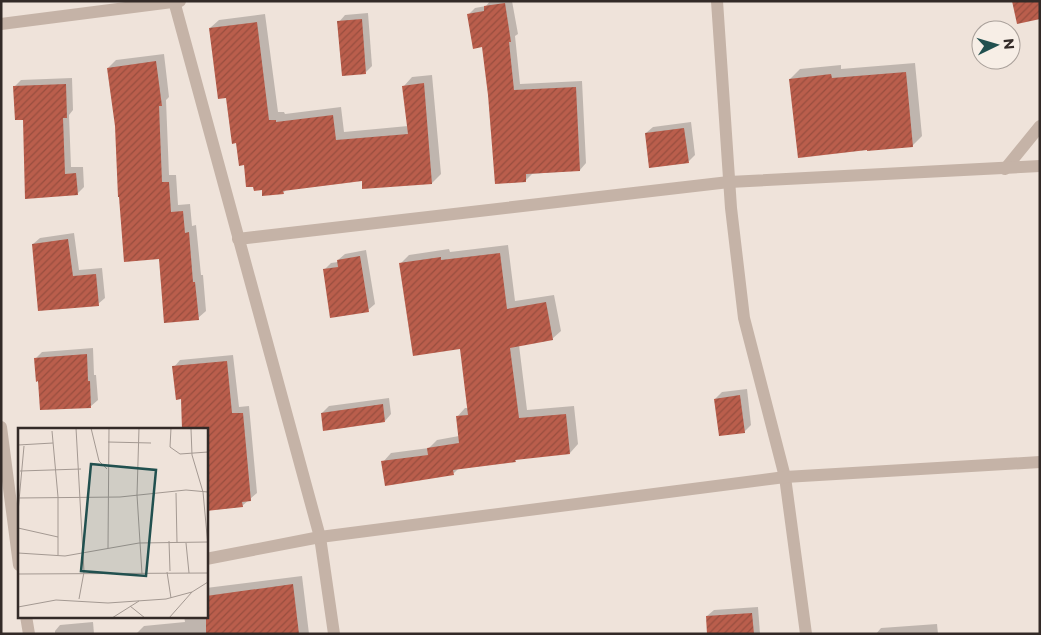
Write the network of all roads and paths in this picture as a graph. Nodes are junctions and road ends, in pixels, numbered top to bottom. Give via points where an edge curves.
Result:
1 (180, 1) edge
2 (717, 1) edge
3 (174, 2) edge
4 (1, 24) edge
5 (1040, 126) edge
6 (1040, 166) edge
7 (1006, 169) junction
8 (729, 182) junction
9 (238, 239) junction
10 (1, 427) edge
11 (1040, 462) edge
12 (785, 476) junction
13 (320, 538) junction
14 (18, 557) edge
15 (208, 559) edge
16 (26, 618) edge
17 (29, 634) edge
18 (334, 634) edge
19 (806, 634) edge

1 - 3 street
2 - 8 street
3 - 4 street
3 - 9 street
5 - 7 street
6 - 7 street
7 - 8 street
8 - 9 street
8 - 12 street via 744,318
9 - 13 street
10 - 14 street
11 - 12 street
12 - 13 street
12 - 19 street
13 - 15 street
13 - 18 street
16 - 17 street

